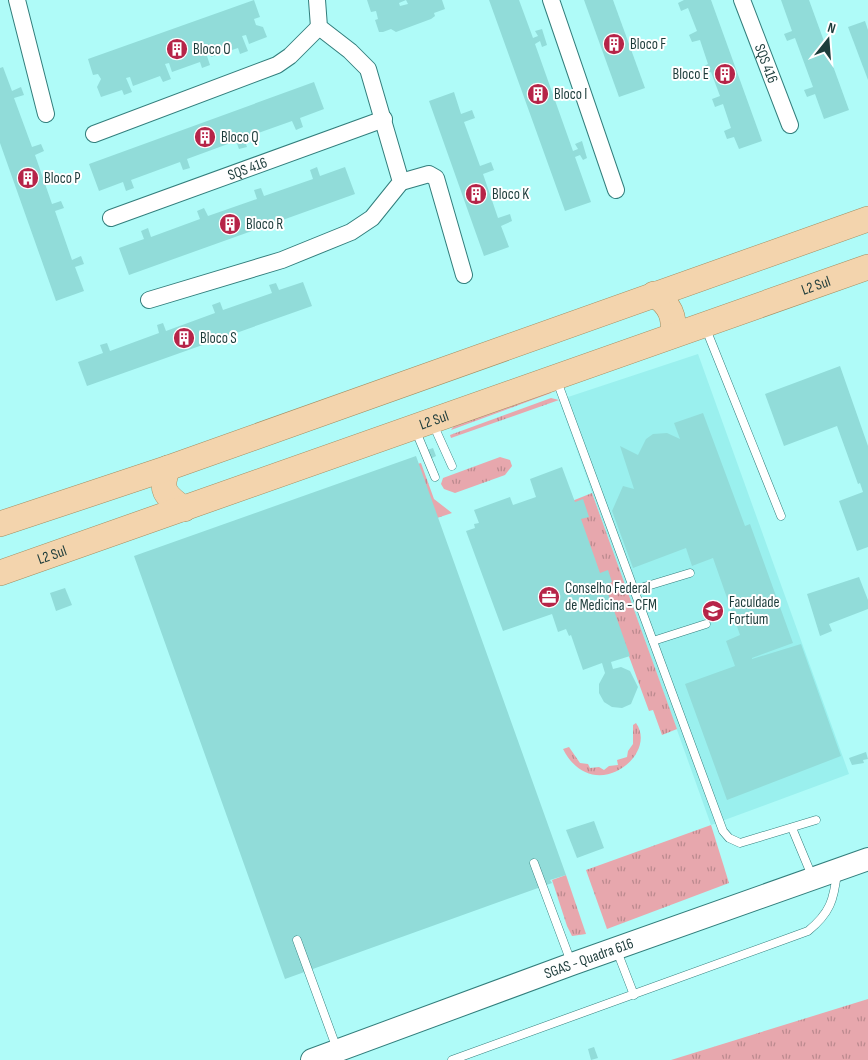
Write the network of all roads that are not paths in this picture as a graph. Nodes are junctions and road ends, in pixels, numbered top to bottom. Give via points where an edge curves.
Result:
1 (17, 0) edge
2 (317, 0) edge
3 (551, 0) edge
4 (742, 0) edge
5 (319, 27) junction
6 (46, 114) dead end
7 (384, 119) junction
8 (790, 125) dead end
9 (94, 134) dead end
10 (402, 182) junction
11 (616, 190) dead end
12 (111, 218) dead end
13 (868, 219) edge
14 (868, 267) edge
15 (464, 275) dead end
16 (654, 294) junction
17 (149, 300) dead end
18 (704, 324) junction
19 (673, 335) junction
20 (555, 377) junction
21 (423, 424) junction
22 (452, 466) dead end
23 (168, 468) junction
24 (435, 477) dead end
25 (184, 509) junction
26 (780, 516) dead end
27 (0, 524) edge
28 (0, 573) edge
29 (690, 573) dead end
30 (634, 590) junction
31 (706, 624) dead end
32 (653, 640) junction
33 (816, 820) dead end
34 (792, 828) junction
35 (868, 859) edge
36 (534, 863) dead end
37 (837, 870) junction
38 (813, 878) junction
39 (297, 940) dead end
40 (616, 949) junction
41 (572, 964) junction
42 (634, 995) junction
43 (322, 1057) edge
44 (452, 1060) edge

1 - 6 street
2 - 5 street
3 - 11 street
4 - 8 street, SQS 416
5 - 7 street via 350,50 368,69
5 - 9 street via 277,65
7 - 10 street
7 - 12 street, SQS 416
10 - 15 street via 429,174 436,178
10 - 17 street via 372,218 351,232 282,260
13 - 16 main road
14 - 18 main road, L2 Sul
16 - 19 main road via 669,307 673,316
16 - 23 main road
18 - 19 main road, L2 Sul
18 - 26 lane
19 - 20 main road, L2 Sul
20 - 21 main road, L2 Sul
20 - 30 lane
21 - 22 lane
21 - 24 lane
21 - 25 main road, L2 Sul
23 - 25 main road via 163,487 166,494
23 - 27 main road
25 - 28 main road, L2 Sul
29 - 30 lane
30 - 32 lane
31 - 32 lane
32 - 34 lane via 729,838 740,844
33 - 34 lane
34 - 38 lane
35 - 37 street, SGAS - Quadra 616
36 - 41 lane
37 - 38 street, SGAS - Quadra 616
37 - 42 lane via 834,897 823,919 808,932
38 - 40 street, SGAS - Quadra 616
39 - 43 lane
40 - 41 street, SGAS - Quadra 616
40 - 42 lane
41 - 43 street, SGAS - Quadra 616
42 - 44 lane

